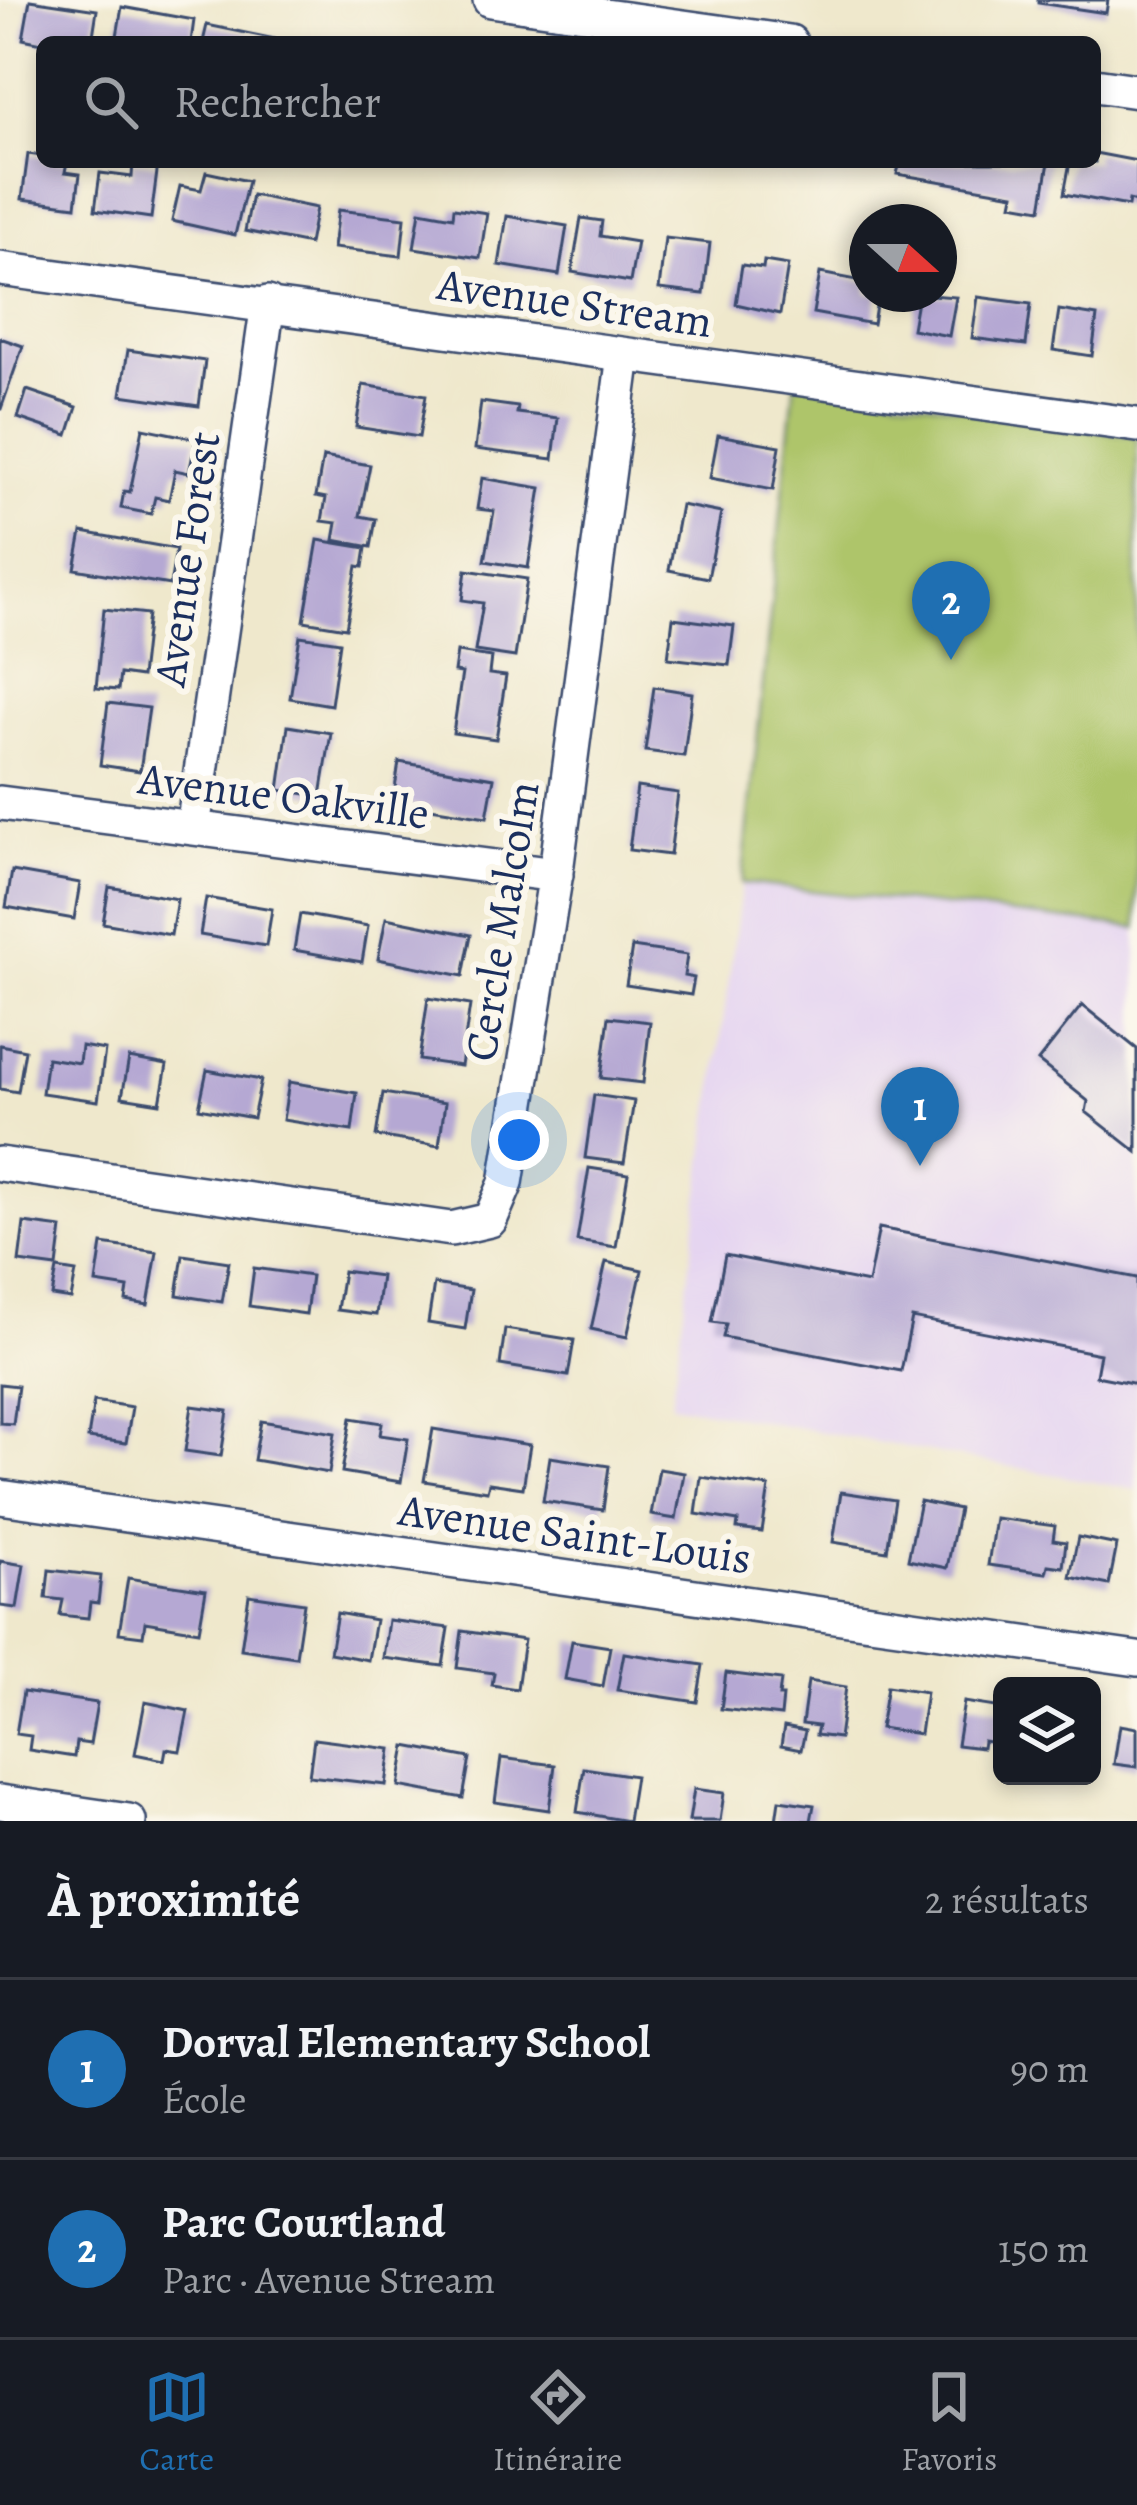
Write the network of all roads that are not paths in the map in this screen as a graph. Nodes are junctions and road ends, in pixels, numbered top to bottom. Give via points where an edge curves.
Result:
1 (490, 0) edge
2 (747, 36) edge
3 (1101, 86) edge
4 (1137, 91) edge
5 (0, 269) edge
6 (268, 303) junction
7 (624, 355) junction
8 (1137, 425) edge
9 (0, 803) edge
10 (193, 828) junction
11 (556, 875) junction
12 (0, 1164) edge
13 (0, 1497) edge
14 (1137, 1659) edge
15 (0, 1802) edge
16 (129, 1821) edge

1 - 2 street
3 - 4 street
5 - 6 street, Avenue Stream
6 - 7 street, Avenue Stream
6 - 10 street, Avenue Forest
7 - 8 street, Avenue Stream
7 - 11 street, Cercle Malcolm
9 - 10 street, Avenue Oakville
10 - 11 street, Avenue Oakville
11 - 12 street, Cercle Malcolm via 506,1184 490,1220 451,1229
13 - 14 street, Avenue Saint-Louis
15 - 16 street

